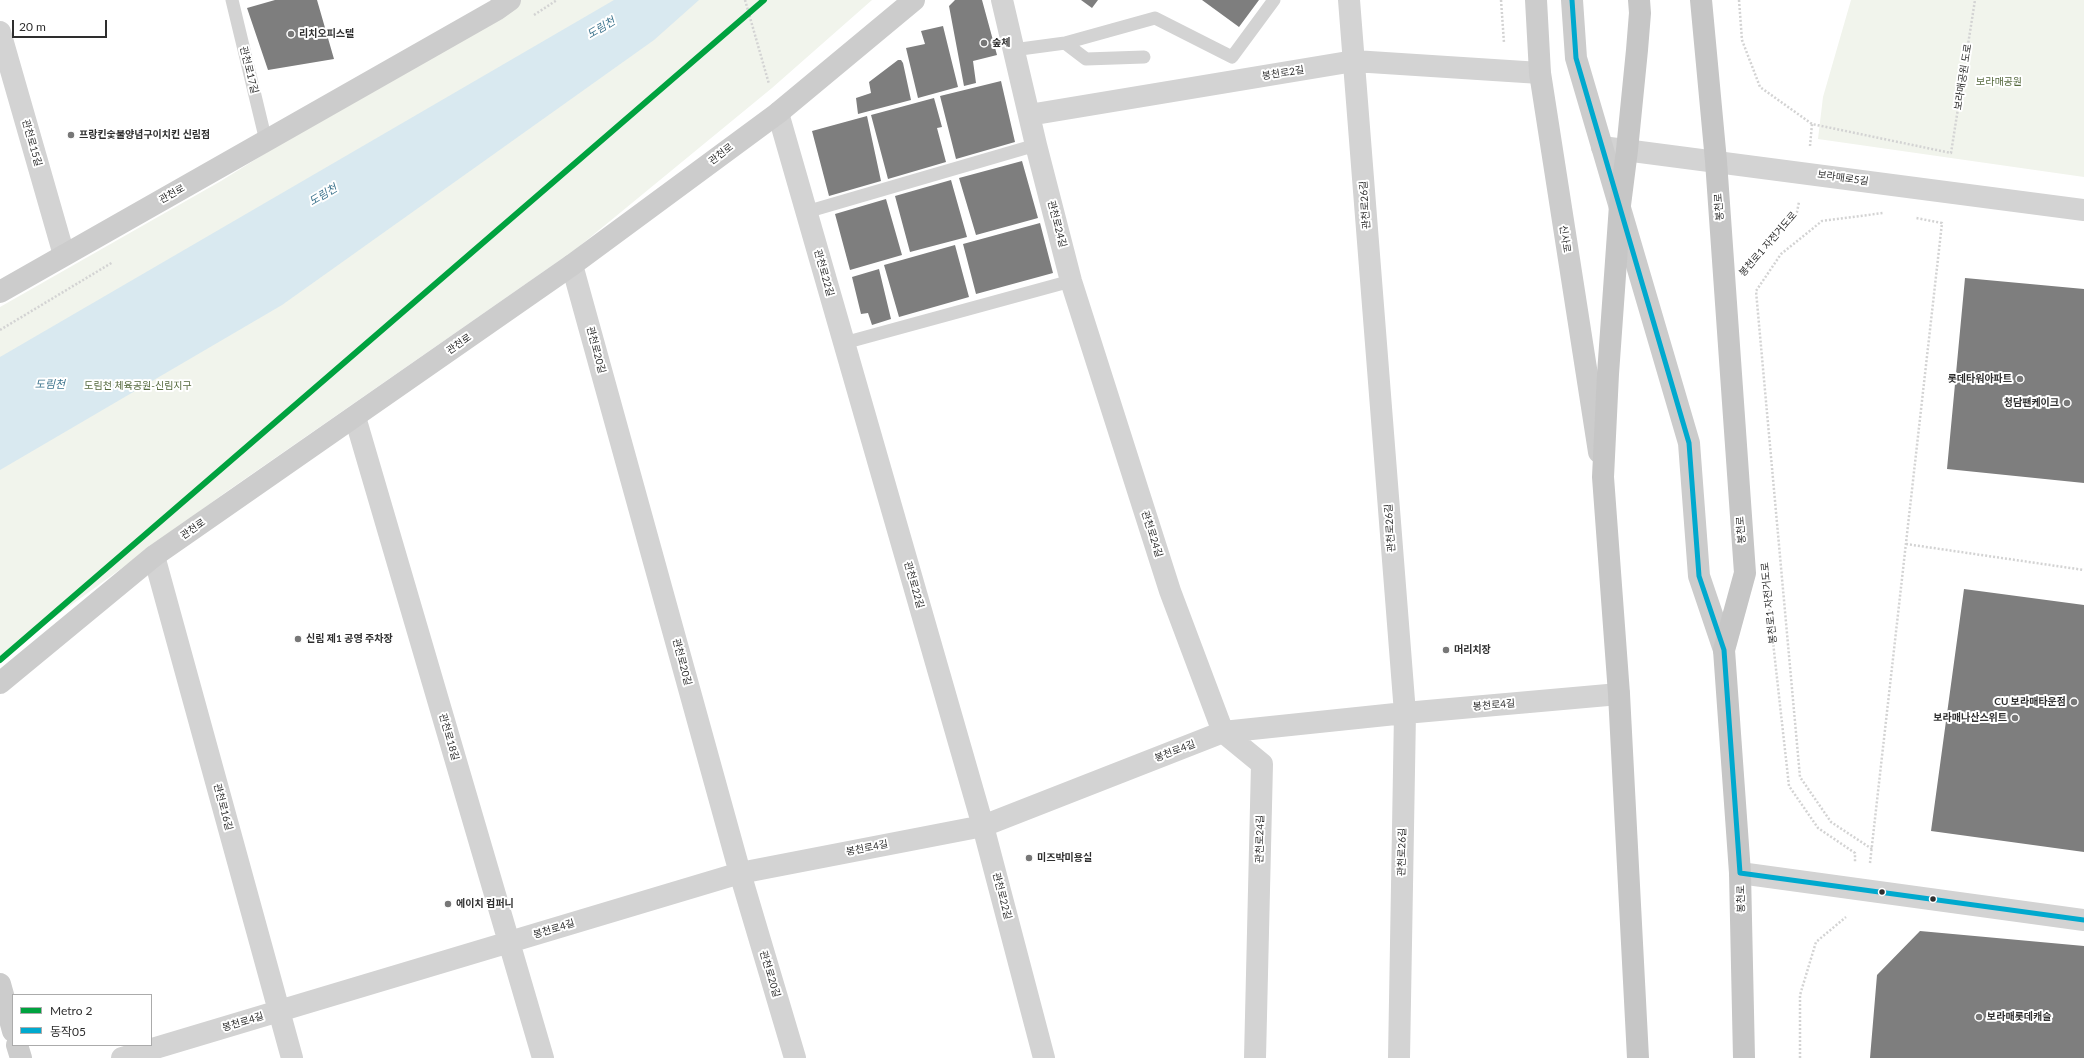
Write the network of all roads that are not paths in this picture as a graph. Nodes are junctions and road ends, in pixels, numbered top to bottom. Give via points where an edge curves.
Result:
1 (232, 0) edge
2 (914, 0) edge
3 (1002, 0) edge
4 (1274, 0) edge
5 (1349, 0) edge
6 (1536, 0) edge
7 (1572, 0) edge
8 (1640, 0) edge
9 (1701, 0) edge
10 (500, 3) edge
11 (0, 32) edge
12 (1065, 43) junction
13 (1013, 50) junction
14 (1144, 57) dead end
15 (1354, 61) junction
16 (1540, 73) junction
17 (778, 113) junction
18 (1029, 115) junction
19 (266, 141) junction
20 (1036, 146) junction
21 (1602, 147) junction
22 (1627, 150) junction
23 (1716, 161) junction
24 (1620, 205) junction
25 (2084, 210) edge
26 (806, 212) junction
27 (64, 255) junction
28 (572, 265) junction
29 (1071, 281) junction
30 (0, 292) edge
31 (844, 343) junction
32 (355, 417) junction
33 (1603, 476) junction
34 (154, 556) junction
35 (1724, 650) junction
36 (0, 683) edge
37 (1619, 694) junction
38 (1405, 713) junction
39 (1223, 732) junction
40 (983, 826) junction
41 (740, 873) junction
42 (1740, 873) junction
43 (2084, 920) edge
44 (509, 942) junction
45 (0, 984) edge
46 (279, 1011) junction
47 (12, 1027) edge
48 (17, 1046) edge
49 (21, 1058) edge
50 (122, 1058) edge
51 (292, 1058) edge
52 (543, 1058) edge
53 (795, 1058) edge
54 (1044, 1058) edge
55 (1255, 1058) edge
56 (1399, 1058) edge
57 (1638, 1058) edge
58 (1744, 1058) edge

1 - 19 lane, 관천로17길
2 - 17 main road, 관천로
3 - 13 street, 관천로24길
4 - 12 lane via 1232,57 1155,18
5 - 15 street, 관천로26길
6 - 16 main road, 신사로
7 - 21 main road via 1576,58
8 - 22 main road
9 - 23 main road, 봉천로
10 - 19 main road, 관천로
11 - 27 street, 관천로15길
12 - 13 lane
12 - 14 lane via 1086,59
13 - 18 street, 관천로24길
15 - 16 street, 봉천로2길
15 - 18 street, 봉천로2길
15 - 38 street, 관천로26길
16 - 33 main road, 신사로
17 - 26 street, 관천로22길
17 - 28 main road, 관천로
18 - 20 street, 관천로24길
19 - 27 main road, 관천로
20 - 26 lane
20 - 29 street, 관천로24길
21 - 22 street, 보라매로5길
21 - 24 main road
22 - 23 street, 보라매로5길
22 - 24 main road
23 - 25 street, 보라매로5길
23 - 35 main road, 봉천로 via 1744,573
24 - 33 main road
24 - 35 main road via 1690,443 1699,576
26 - 31 street, 관천로22길
27 - 30 main road, 관천로
28 - 32 main road, 관천로
28 - 41 street, 관천로20길
29 - 31 lane
29 - 39 street, 관천로24길 via 1170,591
31 - 40 street, 관천로22길
32 - 34 main road, 관천로
32 - 44 street, 관천로18길
33 - 37 main road
34 - 36 main road, 관천로
34 - 46 street, 관천로16길
35 - 42 main road, 봉천로
37 - 38 street, 봉천로4길
37 - 57 main road
38 - 39 street, 봉천로4길
38 - 56 street, 관천로26길
39 - 40 street, 봉천로4길
39 - 55 street, 관천로24길 via 1262,764
40 - 41 street, 봉천로4길
40 - 54 street, 관천로22길
41 - 44 street, 봉천로4길
41 - 53 street, 관천로20길
42 - 43 street
42 - 58 main road, 봉천로
44 - 46 street, 봉천로4길
44 - 52 street, 관천로18길
45 - 47 main road
46 - 50 street, 봉천로4길
46 - 51 street, 관천로16길
48 - 49 main road

